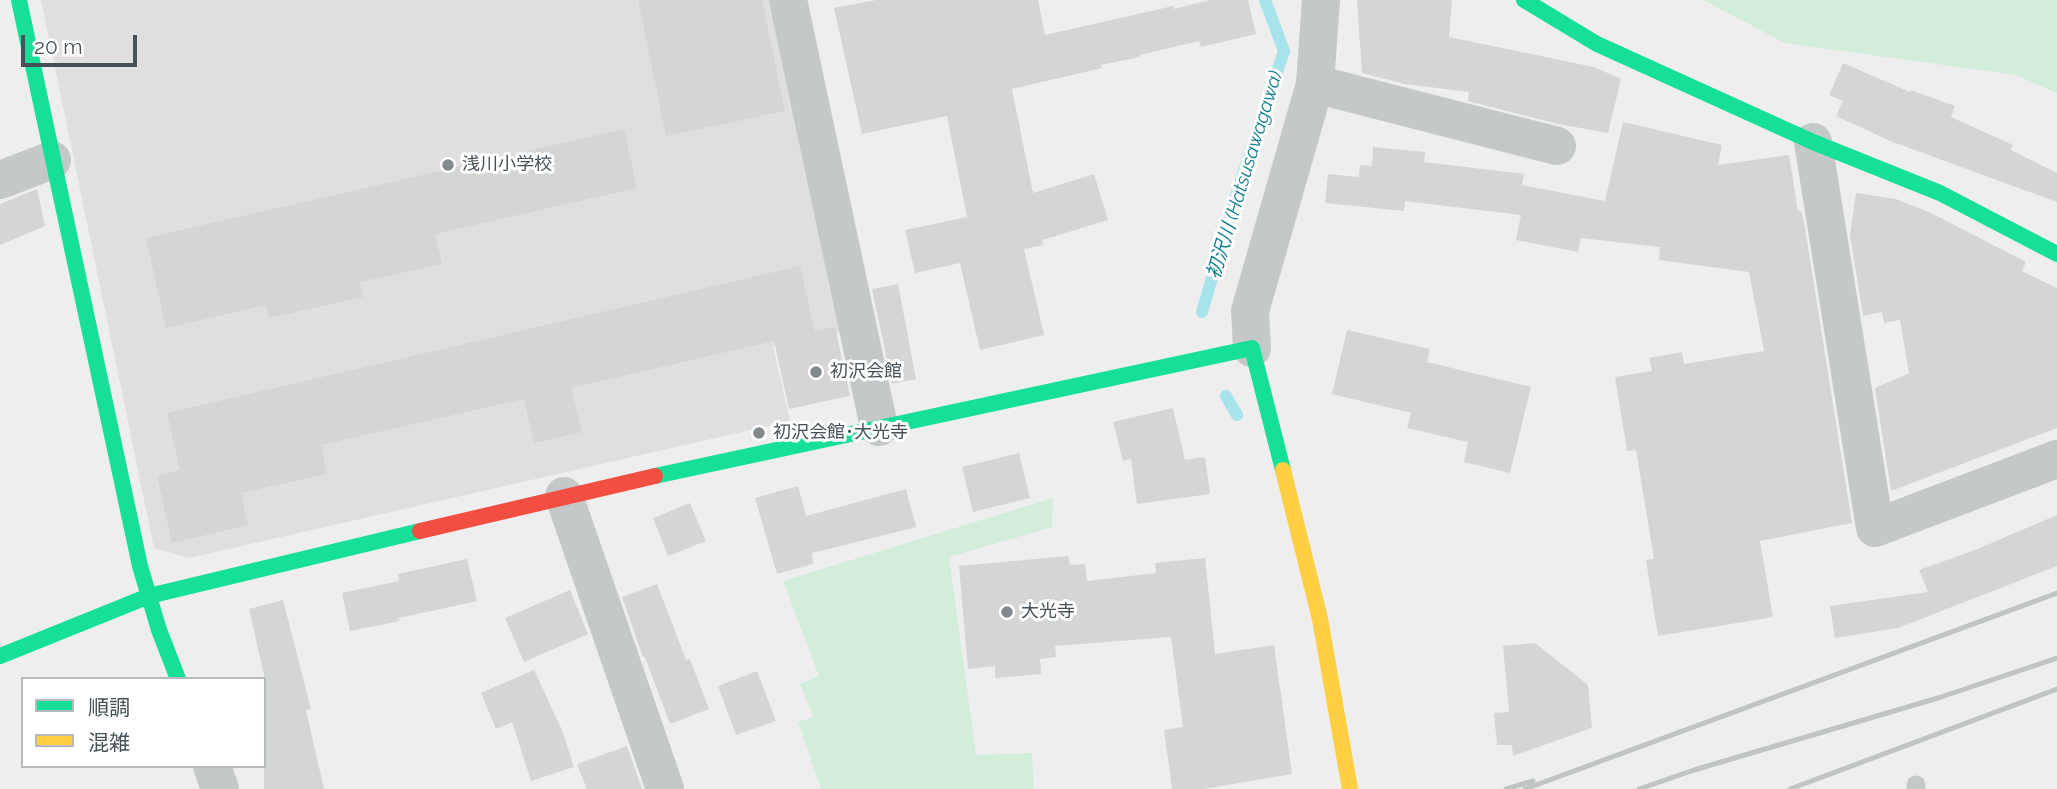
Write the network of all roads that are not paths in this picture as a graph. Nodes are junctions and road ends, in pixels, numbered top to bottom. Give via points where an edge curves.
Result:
1 (19, 0) edge
2 (788, 0) edge
3 (1321, 0) edge
4 (1524, 0) edge
5 (1315, 84) junction
6 (1813, 142) junction
7 (1557, 146) dead end
8 (52, 160) junction
9 (0, 180) edge
10 (2057, 254) edge
11 (1252, 348) junction
12 (879, 426) junction
13 (2057, 459) edge
14 (564, 496) junction
15 (149, 596) junction
16 (0, 656) edge
17 (177, 677) edge
18 (213, 768) edge
19 (220, 789) edge
20 (666, 789) edge
21 (1350, 789) edge

1 - 8 street
2 - 12 street
3 - 5 street
4 - 6 street via 1597,44
5 - 7 street
5 - 11 street via 1250,311
6 - 10 street via 1940,193
6 - 13 street via 1875,528
8 - 9 street
8 - 15 street
11 - 12 street
11 - 21 street via 1320,619
12 - 14 street
14 - 15 street
14 - 20 street
15 - 16 street
15 - 17 street
18 - 19 street

